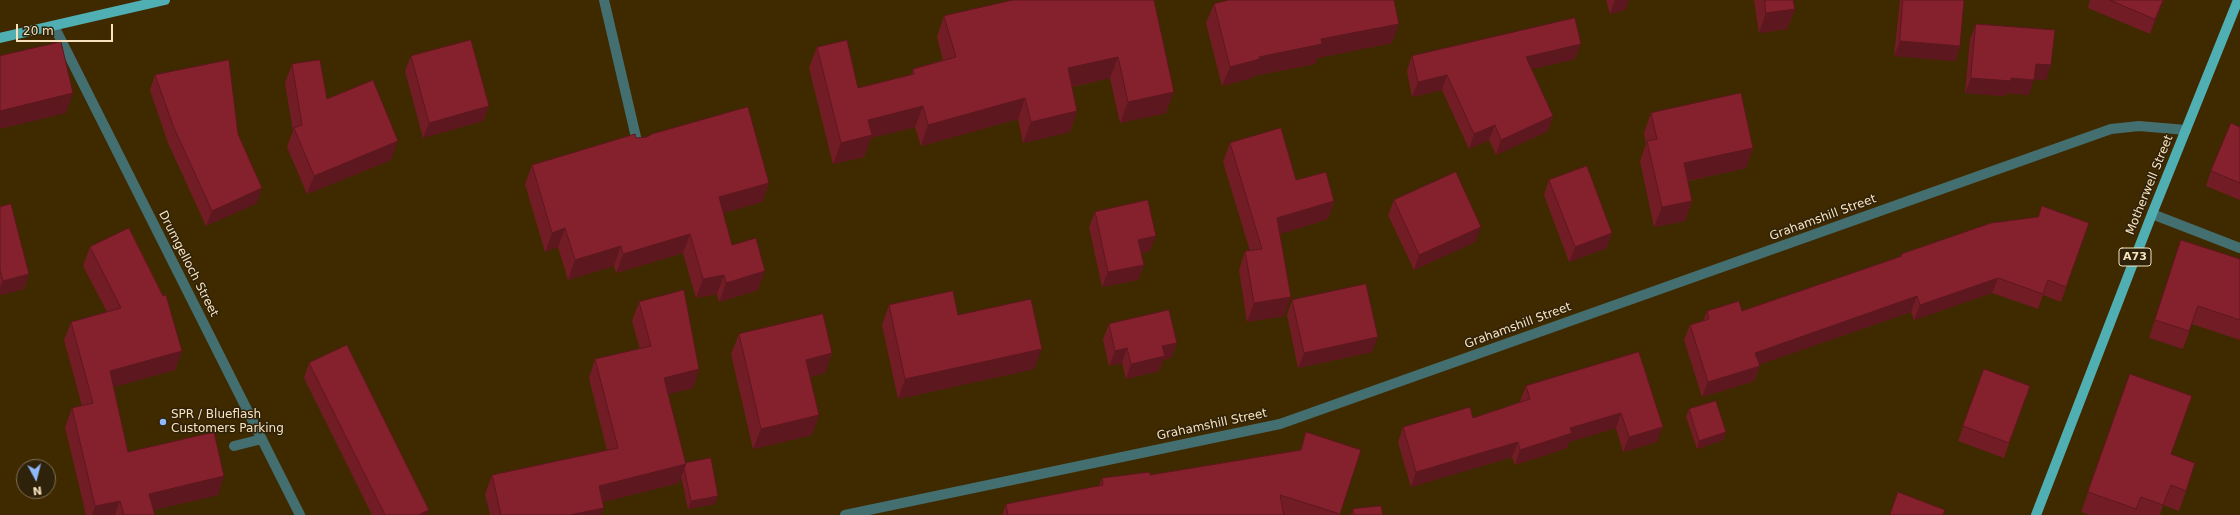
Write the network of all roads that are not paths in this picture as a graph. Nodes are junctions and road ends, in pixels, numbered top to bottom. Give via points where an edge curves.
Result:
1 (165, 0) edge
2 (604, 0) edge
3 (2238, 0) edge
4 (149, 2) edge
5 (54, 26) junction
6 (0, 38) edge
7 (2186, 130) junction
8 (639, 150) edge
9 (2152, 214) junction
10 (2240, 248) edge
11 (262, 439) junction
12 (234, 446) dead end
13 (300, 515) edge
14 (845, 515) edge
15 (2036, 515) edge

1 - 4 main road
2 - 8 street
3 - 7 main road, Motherwell Street / A73
4 - 5 main road
5 - 6 main road
5 - 11 street, Drumgelloch Street
7 - 9 main road, Motherwell Street / A73
7 - 14 street, Grahamshill Street via 2139,126 2111,129 1280,424
9 - 10 street
9 - 15 main road, Motherwell Street / A73
11 - 12 street
11 - 13 street, Drumgelloch Street

